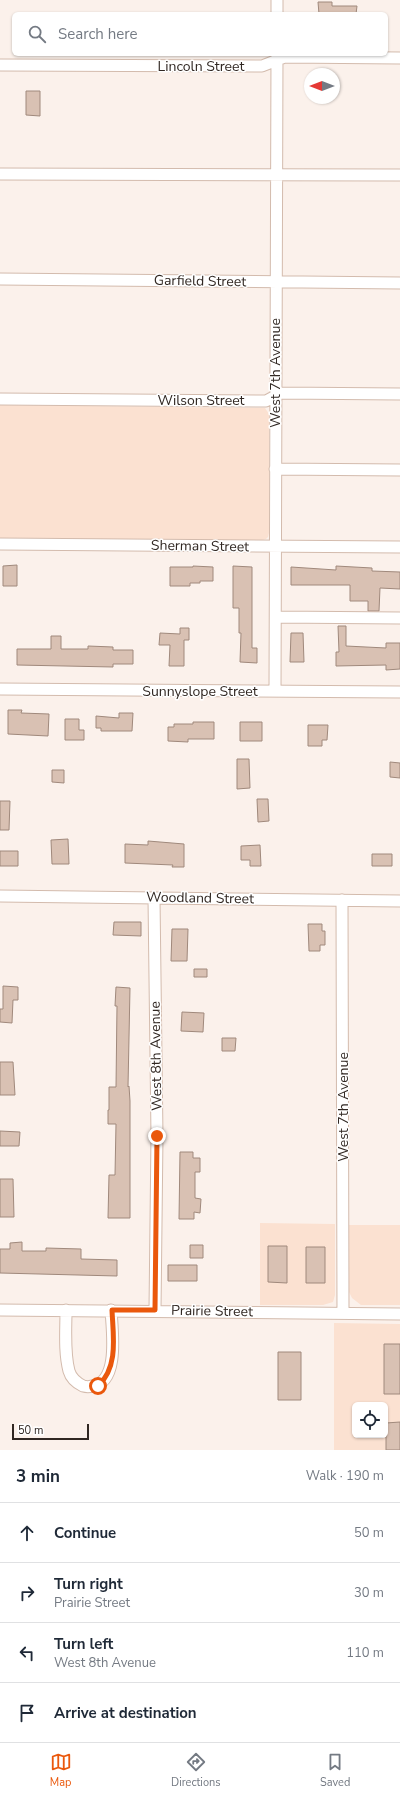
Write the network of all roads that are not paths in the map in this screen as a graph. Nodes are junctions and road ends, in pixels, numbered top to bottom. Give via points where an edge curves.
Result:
1 (277, 0) edge
2 (277, 12) edge
3 (277, 57) edge
4 (400, 58) edge
5 (0, 65) edge
6 (0, 174) edge
7 (276, 175) junction
8 (400, 175) edge
9 (0, 279) edge
10 (276, 282) junction
11 (400, 283) edge
12 (400, 394) edge
13 (275, 395) junction
14 (0, 399) edge
15 (275, 469) junction
16 (400, 470) edge
17 (0, 544) edge
18 (275, 546) junction
19 (400, 547) edge
20 (276, 617) junction
21 (400, 618) edge
22 (0, 689) edge
23 (275, 691) junction
24 (400, 692) edge
25 (0, 896) edge
26 (154, 898) junction
27 (342, 900) junction
28 (400, 901) edge
29 (0, 1310) edge
30 (66, 1310) junction
31 (112, 1310) junction
32 (155, 1310) junction
33 (343, 1313) junction
34 (400, 1314) edge

1 - 2 street
3 - 4 street, Lincoln Street
3 - 5 street, Lincoln Street via 262,66
3 - 7 street, West 7th Avenue
6 - 7 street
7 - 8 street
7 - 10 street, West 7th Avenue
9 - 10 street, Garfield Street
10 - 11 street, Garfield Street
10 - 13 street, West 7th Avenue
12 - 13 street, Wilson Street
13 - 14 street, Wilson Street via 266,401
13 - 15 street, West 7th Avenue
15 - 16 street
15 - 18 street, West 7th Avenue
17 - 18 street, Sherman Street
18 - 19 street, Sherman Street
18 - 20 street, West 7th Avenue
20 - 21 street
20 - 23 street, West 7th Avenue
22 - 23 street, Sunnyslope Street
23 - 24 street, Sunnyslope Street
25 - 26 street, Woodland Street
26 - 27 street, Woodland Street
26 - 32 street, West 8th Avenue via 157,1136
27 - 28 street, Woodland Street
27 - 33 street, West 7th Avenue
29 - 30 street, Prairie Street
30 - 31 street, Prairie Street
30 - 31 street via 69,1372 77,1383 87,1387 98,1386 105,1380 109,1371 113,1347
31 - 32 street, Prairie Street
32 - 33 street, Prairie Street
33 - 34 street, Prairie Street

